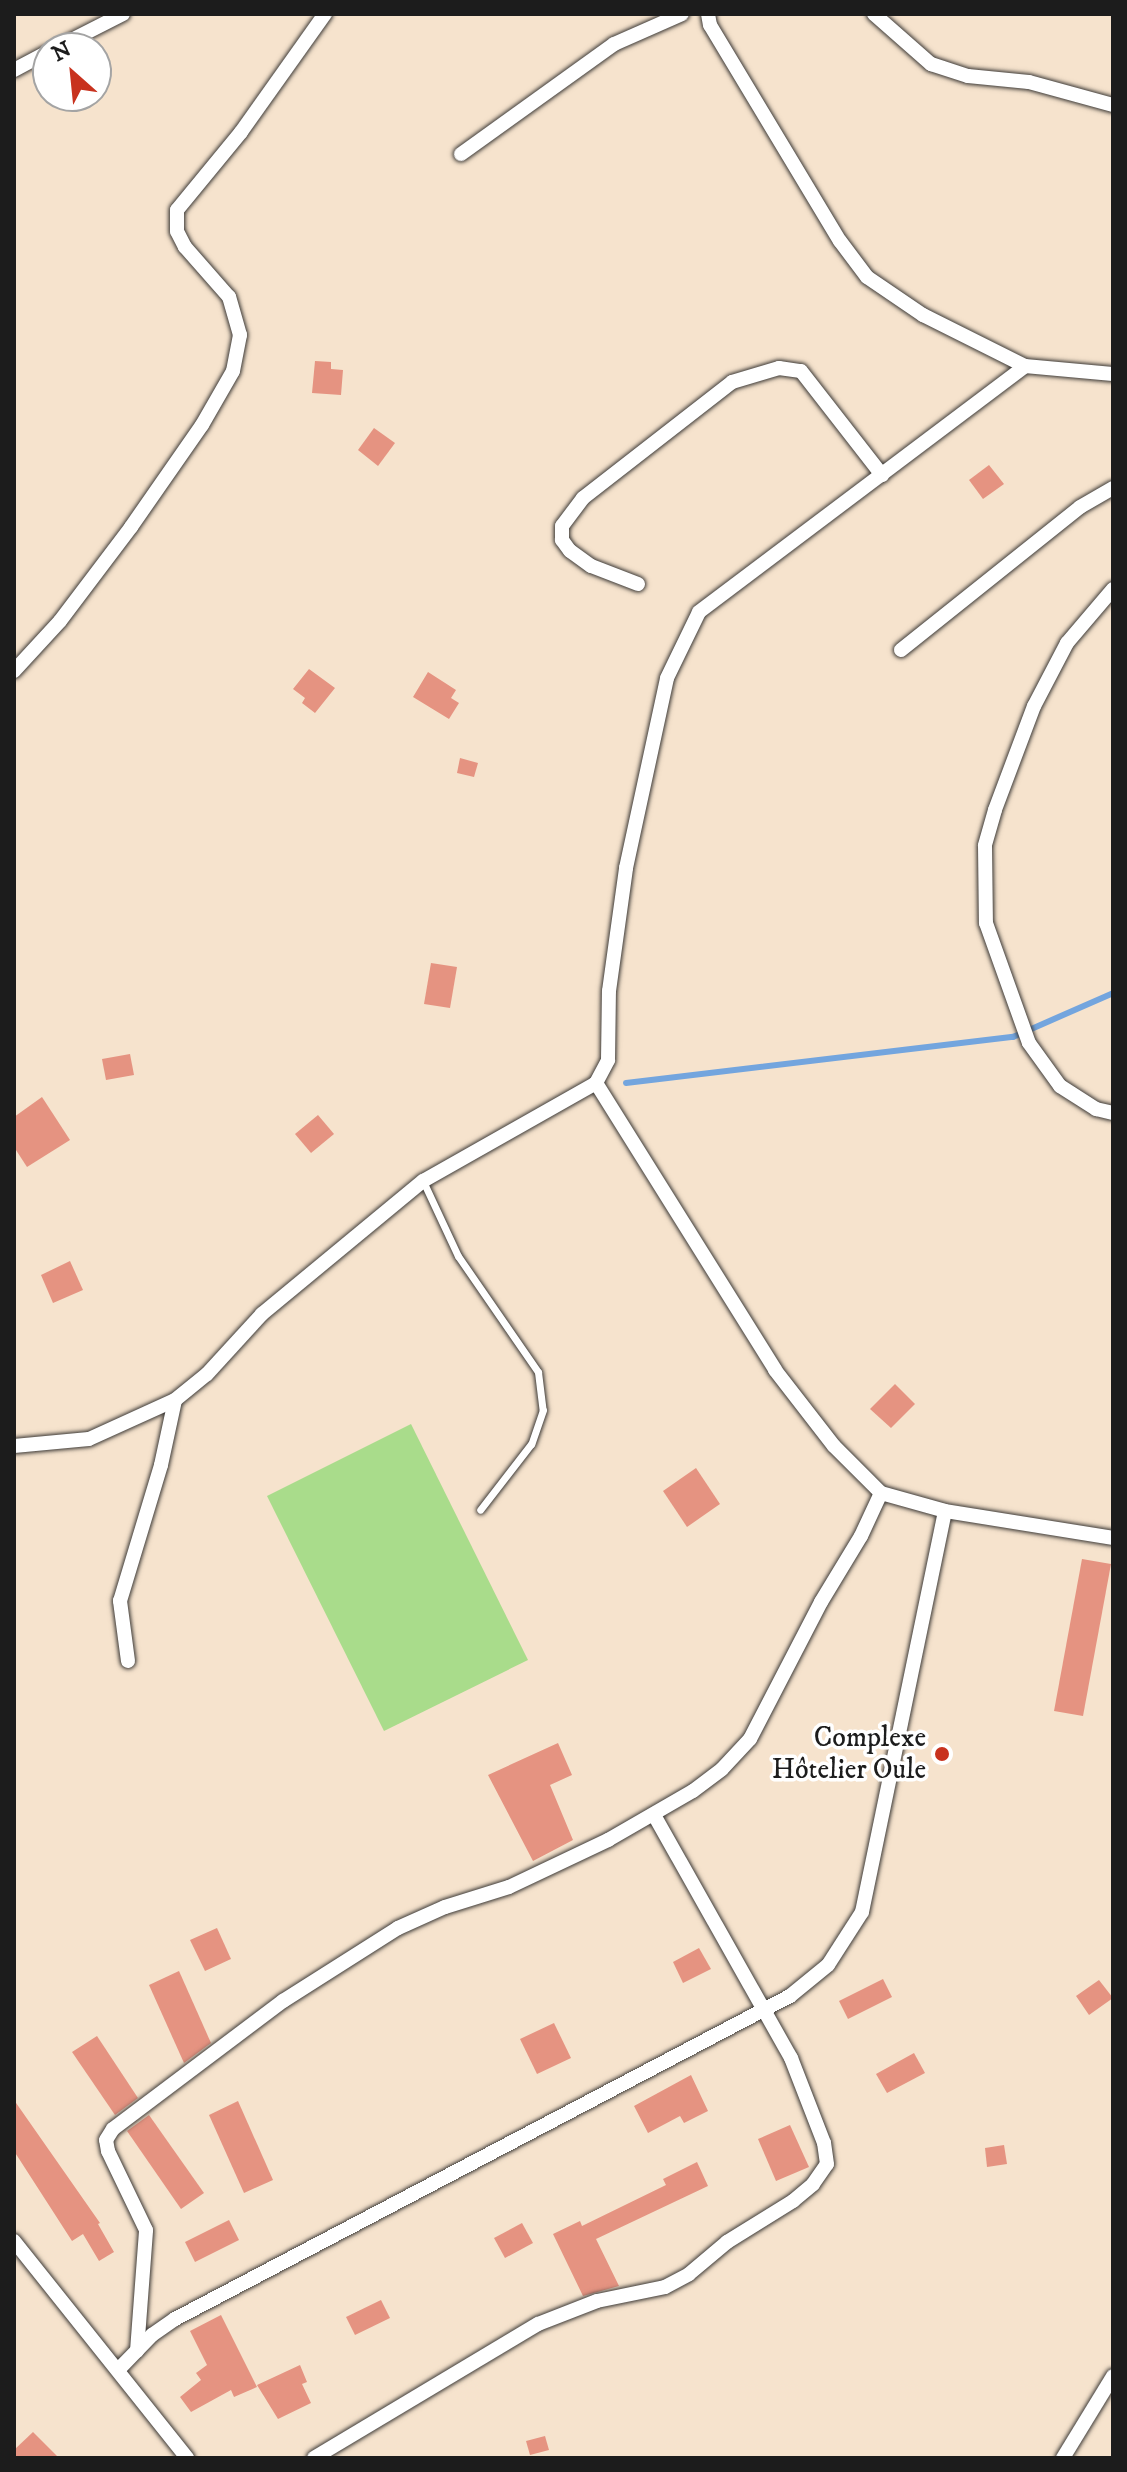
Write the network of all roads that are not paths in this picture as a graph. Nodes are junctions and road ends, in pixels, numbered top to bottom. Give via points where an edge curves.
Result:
1 (123, 14) edge
2 (325, 14) edge
3 (682, 14) edge
4 (708, 14) edge
5 (874, 14) edge
6 (88, 32) edge
7 (32, 60) edge
8 (14, 70) edge
9 (1113, 105) edge
10 (461, 154) dead end
11 (1025, 366) junction
12 (1113, 374) edge
13 (882, 475) junction
14 (1113, 488) edge
15 (638, 584) dead end
16 (1113, 589) edge
17 (901, 650) dead end
18 (14, 671) edge
19 (596, 1083) junction
20 (1113, 1113) edge
21 (423, 1181) junction
22 (175, 1400) junction
23 (14, 1446) edge
24 (881, 1493) junction
25 (480, 1510) dead end
26 (945, 1511) junction
27 (1113, 1538) edge
28 (128, 1661) dead end
29 (654, 1815) junction
30 (764, 2009) junction
31 (14, 2241) edge
32 (136, 2351) junction
33 (118, 2370) junction
34 (1113, 2376) edge
35 (187, 2458) edge
36 (314, 2458) edge
37 (1063, 2458) edge

1 - 6 street
2 - 18 street via 241,132 177,210 177,231 185,247 229,297 240,335 233,371 131,527 60,621
3 - 10 street via 614,44
4 - 11 street via 840,241 867,277 923,315
5 - 9 street via 931,64
7 - 8 street
11 - 12 street
11 - 13 street
13 - 15 street via 801,371 779,368 732,382 583,498 562,526 562,540 570,551 591,566
13 - 19 street via 716,596 688,633 667,678 626,868 610,977 608,1060
14 - 17 street via 1080,507
16 - 20 street via 1089,613 1034,706 985,846 986,923 1029,1043 1060,1086 1096,1109
19 - 21 street
19 - 24 street via 775,1370 834,1446
21 - 22 street via 262,1314 207,1374
21 - 25 lane via 458,1256 538,1372 543,1410 531,1444
22 - 23 street via 89,1439
22 - 28 street via 120,1601
24 - 26 street
24 - 29 street via 750,1739 722,1769
26 - 27 street
26 - 30 street via 862,1912 828,1965 804,1988
29 - 30 street
29 - 32 street via 509,1887 398,1928 283,2001 113,2129 106,2140 108,2151 146,2230
30 - 32 street via 175,2319
30 - 36 street via 791,2058 824,2143 827,2164 813,2184 689,2274 665,2287 597,2301 538,2324
31 - 33 street
32 - 33 street
33 - 35 street
34 - 37 street

